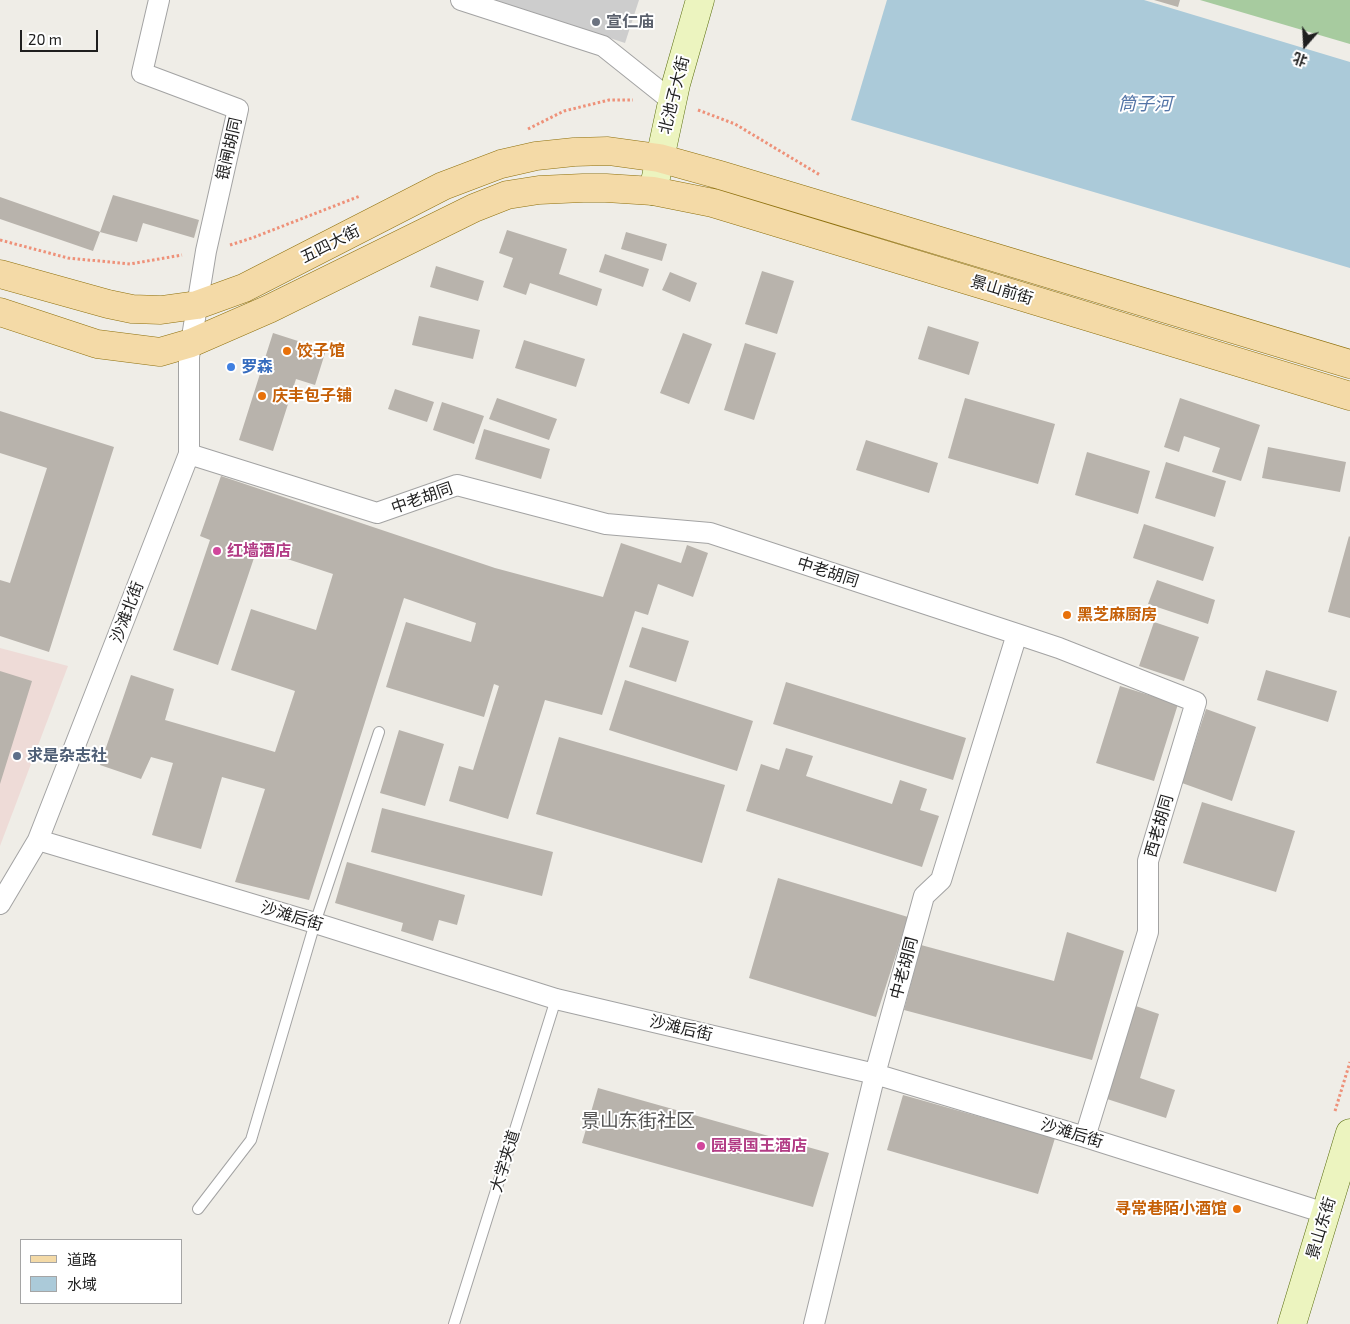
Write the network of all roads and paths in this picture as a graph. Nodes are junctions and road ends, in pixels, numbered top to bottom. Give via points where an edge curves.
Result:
1 (159, 0) edge
2 (462, 0) edge
3 (700, 0) edge
4 (672, 101) junction
5 (659, 158) junction
6 (653, 191) junction
7 (0, 274) edge
8 (197, 305) junction
9 (0, 312) edge
10 (191, 343) junction
11 (1350, 364) edge
12 (1350, 396) edge
13 (189, 454) junction
14 (1017, 634) junction
15 (379, 732) dead end
16 (38, 840) junction
17 (0, 904) edge
18 (315, 923) junction
19 (556, 999) junction
20 (875, 1074) junction
21 (1350, 1133) edge
22 (1085, 1137) junction
23 (198, 1209) dead end
24 (1325, 1213) junction
25 (454, 1324) edge
26 (814, 1324) edge
27 (1292, 1324) edge

1 - 8 street, 银闸胡同 via 142,73 238,109
2 - 4 street via 603,46
3 - 4 street, 北池子大街
4 - 5 street, 北池子大街
5 - 6 street, 北池子大街
5 - 8 main road, 五四大街 via 608,151 574,152 501,164 443,186 244,288
5 - 11 main road, 景山前街
6 - 10 main road, 五四大街 via 583,188 507,195 474,208 269,310
6 - 12 main road, 景山前街 via 713,204
7 - 8 main road, 五四大街 via 132,309 161,310
8 - 10 street, 沙滩北街
9 - 10 main road, 五四大街 via 97,344 160,352
10 - 13 street, 沙滩北街
13 - 14 street, 中老胡同 via 377,513 457,485 606,524 710,533
13 - 16 street, 沙滩北街
14 - 20 street, 中老胡同 via 942,880 924,896
14 - 22 street, 西老胡同 via 1196,702 1148,861 1148,932
15 - 18 lane
16 - 17 street, 沙滩北街
16 - 18 street, 沙滩后街
18 - 19 street, 沙滩后街
18 - 23 lane via 250,1140
19 - 20 street, 沙滩后街
19 - 25 lane, 大学夹道
20 - 22 street, 沙滩后街
20 - 26 street, 中老胡同
21 - 24 street, 景山东街
22 - 24 street, 沙滩后街
24 - 27 street, 景山东街

